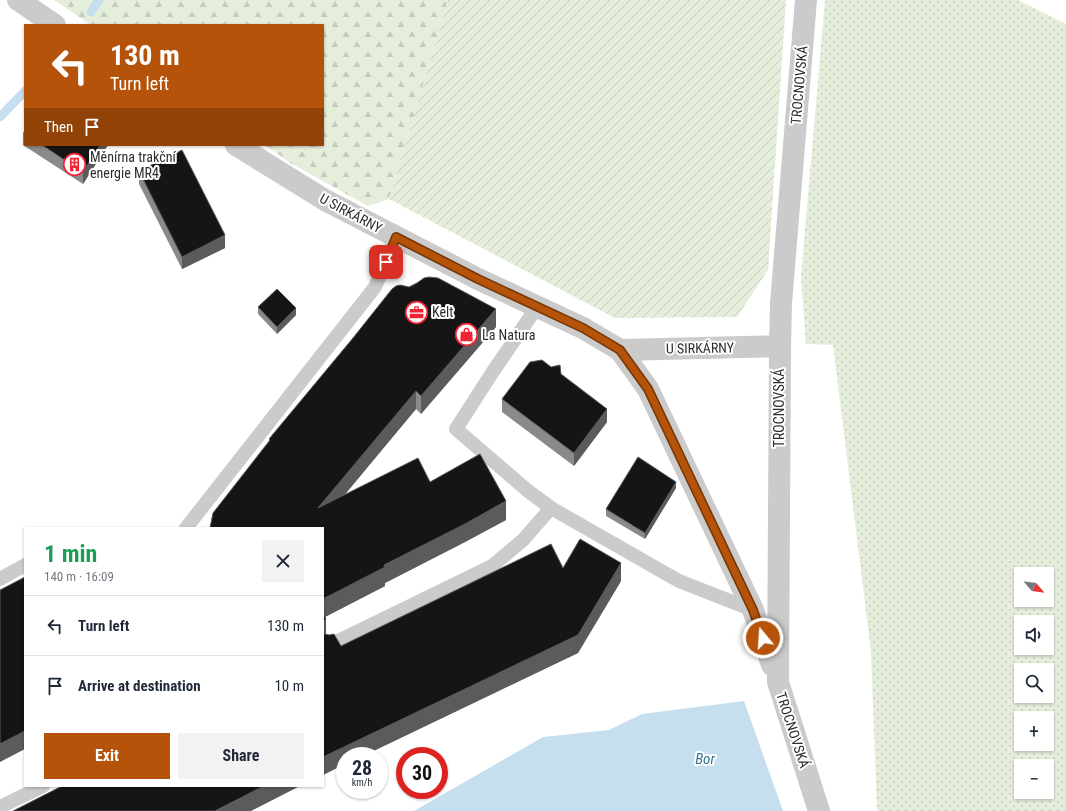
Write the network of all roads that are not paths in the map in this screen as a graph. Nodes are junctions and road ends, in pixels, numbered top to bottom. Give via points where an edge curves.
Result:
1 (18, 0) edge
2 (806, 0) edge
3 (54, 24) edge
4 (238, 146) edge
5 (396, 237) junction
6 (537, 307) junction
7 (780, 346) junction
8 (620, 350) junction
9 (551, 508) junction
10 (187, 527) edge
11 (24, 566) edge
12 (0, 579) edge
13 (753, 610) junction
14 (330, 645) edge
15 (778, 682) junction
16 (41, 787) edge
17 (0, 807) edge
18 (820, 811) edge

1 - 3 street
2 - 7 street, TROCNOVSKÁ via 781,303
4 - 5 street, U SIRKÁRNY via 325,200
5 - 6 street, U SIRKÁRNY
5 - 10 lane via 375,287
6 - 8 street, U SIRKÁRNY via 583,328
6 - 9 lane via 456,429
7 - 8 street, U SIRKÁRNY
7 - 15 street, TROCNOVSKÁ
8 - 13 street, U SIRKÁRNY via 648,389
9 - 13 lane via 679,580
9 - 14 lane via 523,540 492,566
11 - 12 lane
13 - 15 street, U SIRKÁRNY
15 - 18 street, TROCNOVSKÁ
16 - 17 lane

